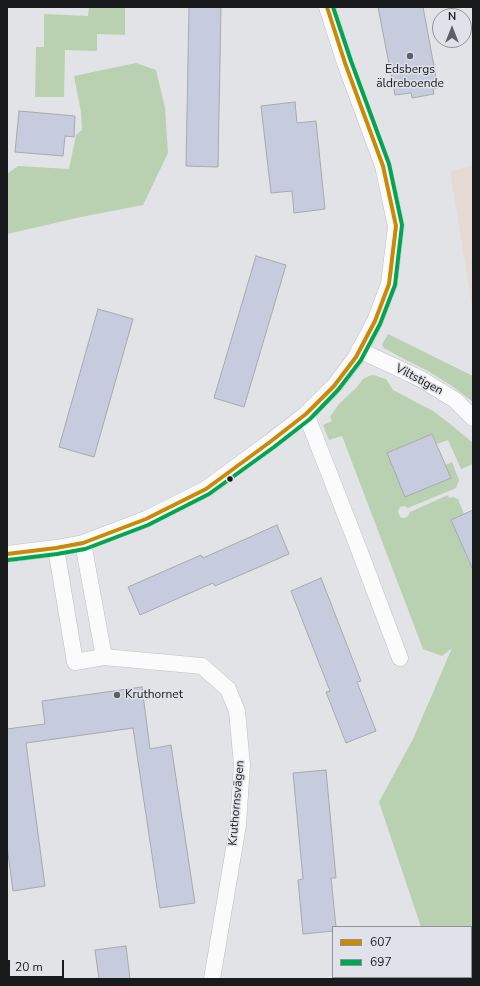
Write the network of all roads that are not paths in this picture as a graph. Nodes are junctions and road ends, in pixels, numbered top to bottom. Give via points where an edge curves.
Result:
1 (327, 7) edge
2 (360, 350) junction
3 (306, 414) junction
4 (473, 418) edge
5 (83, 543) junction
6 (56, 548) junction
7 (7, 554) edge
8 (104, 657) junction
9 (400, 658) dead end
10 (212, 979) edge

1 - 2 street via 383,166 396,226 390,284
2 - 3 street via 334,386
2 - 4 street, Viltstigen via 421,379 455,400
3 - 5 street via 206,489 146,518
3 - 9 street
5 - 6 street
5 - 8 street
6 - 7 street
6 - 8 street, Kruthornsvägen via 75,662
8 - 10 street, Kruthornsvägen via 202,666 228,689 237,711 242,765 238,825

